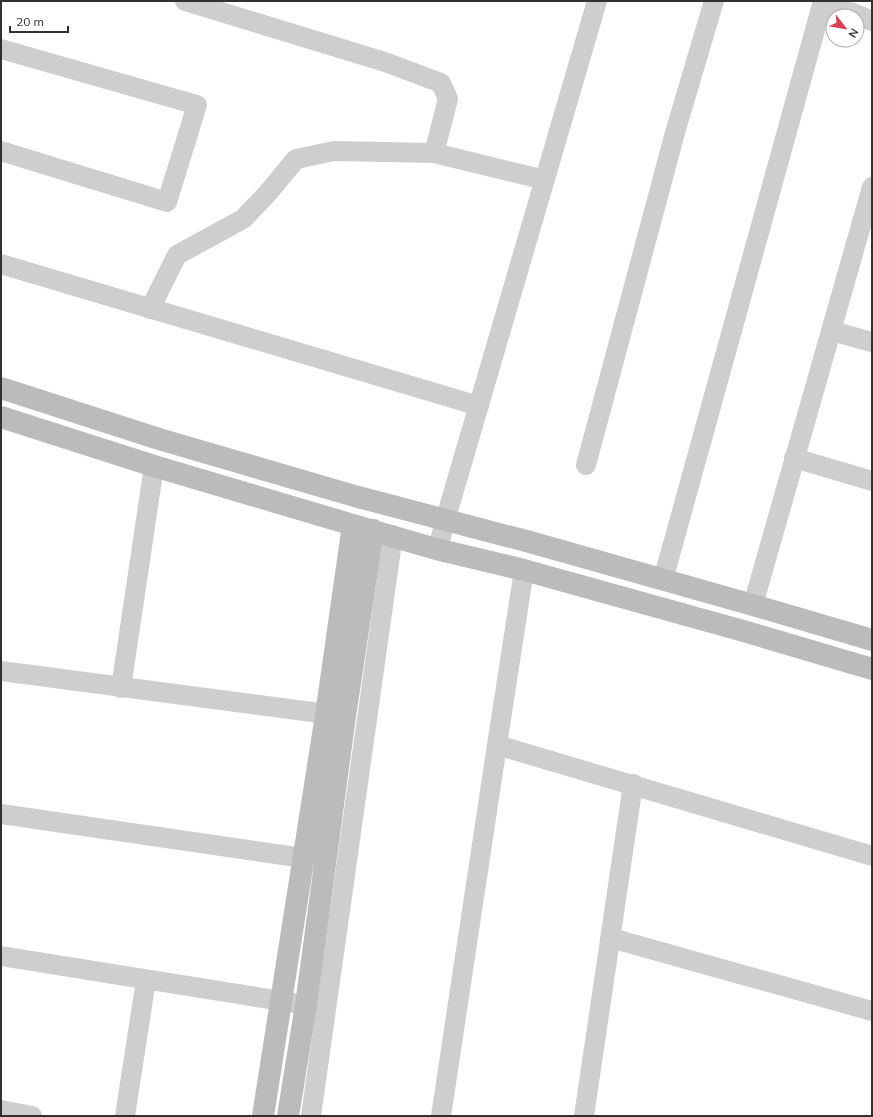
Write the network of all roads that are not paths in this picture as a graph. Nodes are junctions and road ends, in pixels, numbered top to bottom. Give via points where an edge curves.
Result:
1 (185, 1) edge
2 (597, 1) edge
3 (714, 1) edge
4 (823, 3) edge
5 (872, 21) edge
6 (1, 49) edge
7 (1, 151) edge
8 (434, 153) junction
9 (545, 180) junction
10 (872, 187) edge
11 (1, 264) edge
12 (150, 309) junction
13 (832, 331) junction
14 (872, 342) edge
15 (1, 388) edge
16 (479, 406) junction
17 (1, 418) edge
18 (794, 458) junction
19 (586, 465) dead end
20 (154, 466) junction
21 (872, 481) edge
22 (445, 521) junction
23 (373, 530) junction
24 (438, 549) junction
25 (524, 570) junction
26 (663, 580) junction
27 (753, 605) junction
28 (872, 640) edge
29 (872, 669) edge
30 (1, 672) edge
31 (121, 688) junction
32 (335, 716) junction
33 (496, 745) junction
34 (633, 784) junction
35 (1, 814) edge
36 (872, 856) edge
37 (303, 858) junction
38 (611, 938) junction
39 (1, 956) edge
40 (146, 980) junction
41 (281, 1002) junction
42 (306, 1005) junction
43 (872, 1011) edge
44 (1, 1110) edge
45 (32, 1116) edge
46 (125, 1116) edge
47 (263, 1116) edge
48 (288, 1116) edge
49 (311, 1116) edge
50 (441, 1116) edge
51 (584, 1116) edge

1 - 8 street via 385,62 441,83 448,99
2 - 9 street
3 - 19 street via 676,129
4 - 5 street
4 - 26 street
6 - 7 street via 197,105 167,202
8 - 9 street
8 - 12 street via 334,151 296,159 243,219 177,255
9 - 16 street
10 - 13 street
11 - 12 street
12 - 16 street
13 - 14 street
13 - 18 street
15 - 22 street via 159,439
16 - 22 street
17 - 20 street
18 - 21 street
18 - 27 street
20 - 23 street
20 - 31 street
22 - 24 street
22 - 26 street
23 - 24 street
23 - 32 street
23 - 49 street
24 - 25 street
25 - 29 street
25 - 33 street
26 - 27 street
27 - 28 street
30 - 31 street
31 - 32 street
32 - 37 street
32 - 42 street
33 - 34 street
33 - 50 street
34 - 36 street
34 - 38 street
35 - 37 street
37 - 41 street
38 - 43 street
38 - 51 street
39 - 40 street
40 - 41 street
40 - 46 street
41 - 42 street
41 - 47 street
42 - 48 street
44 - 45 street

